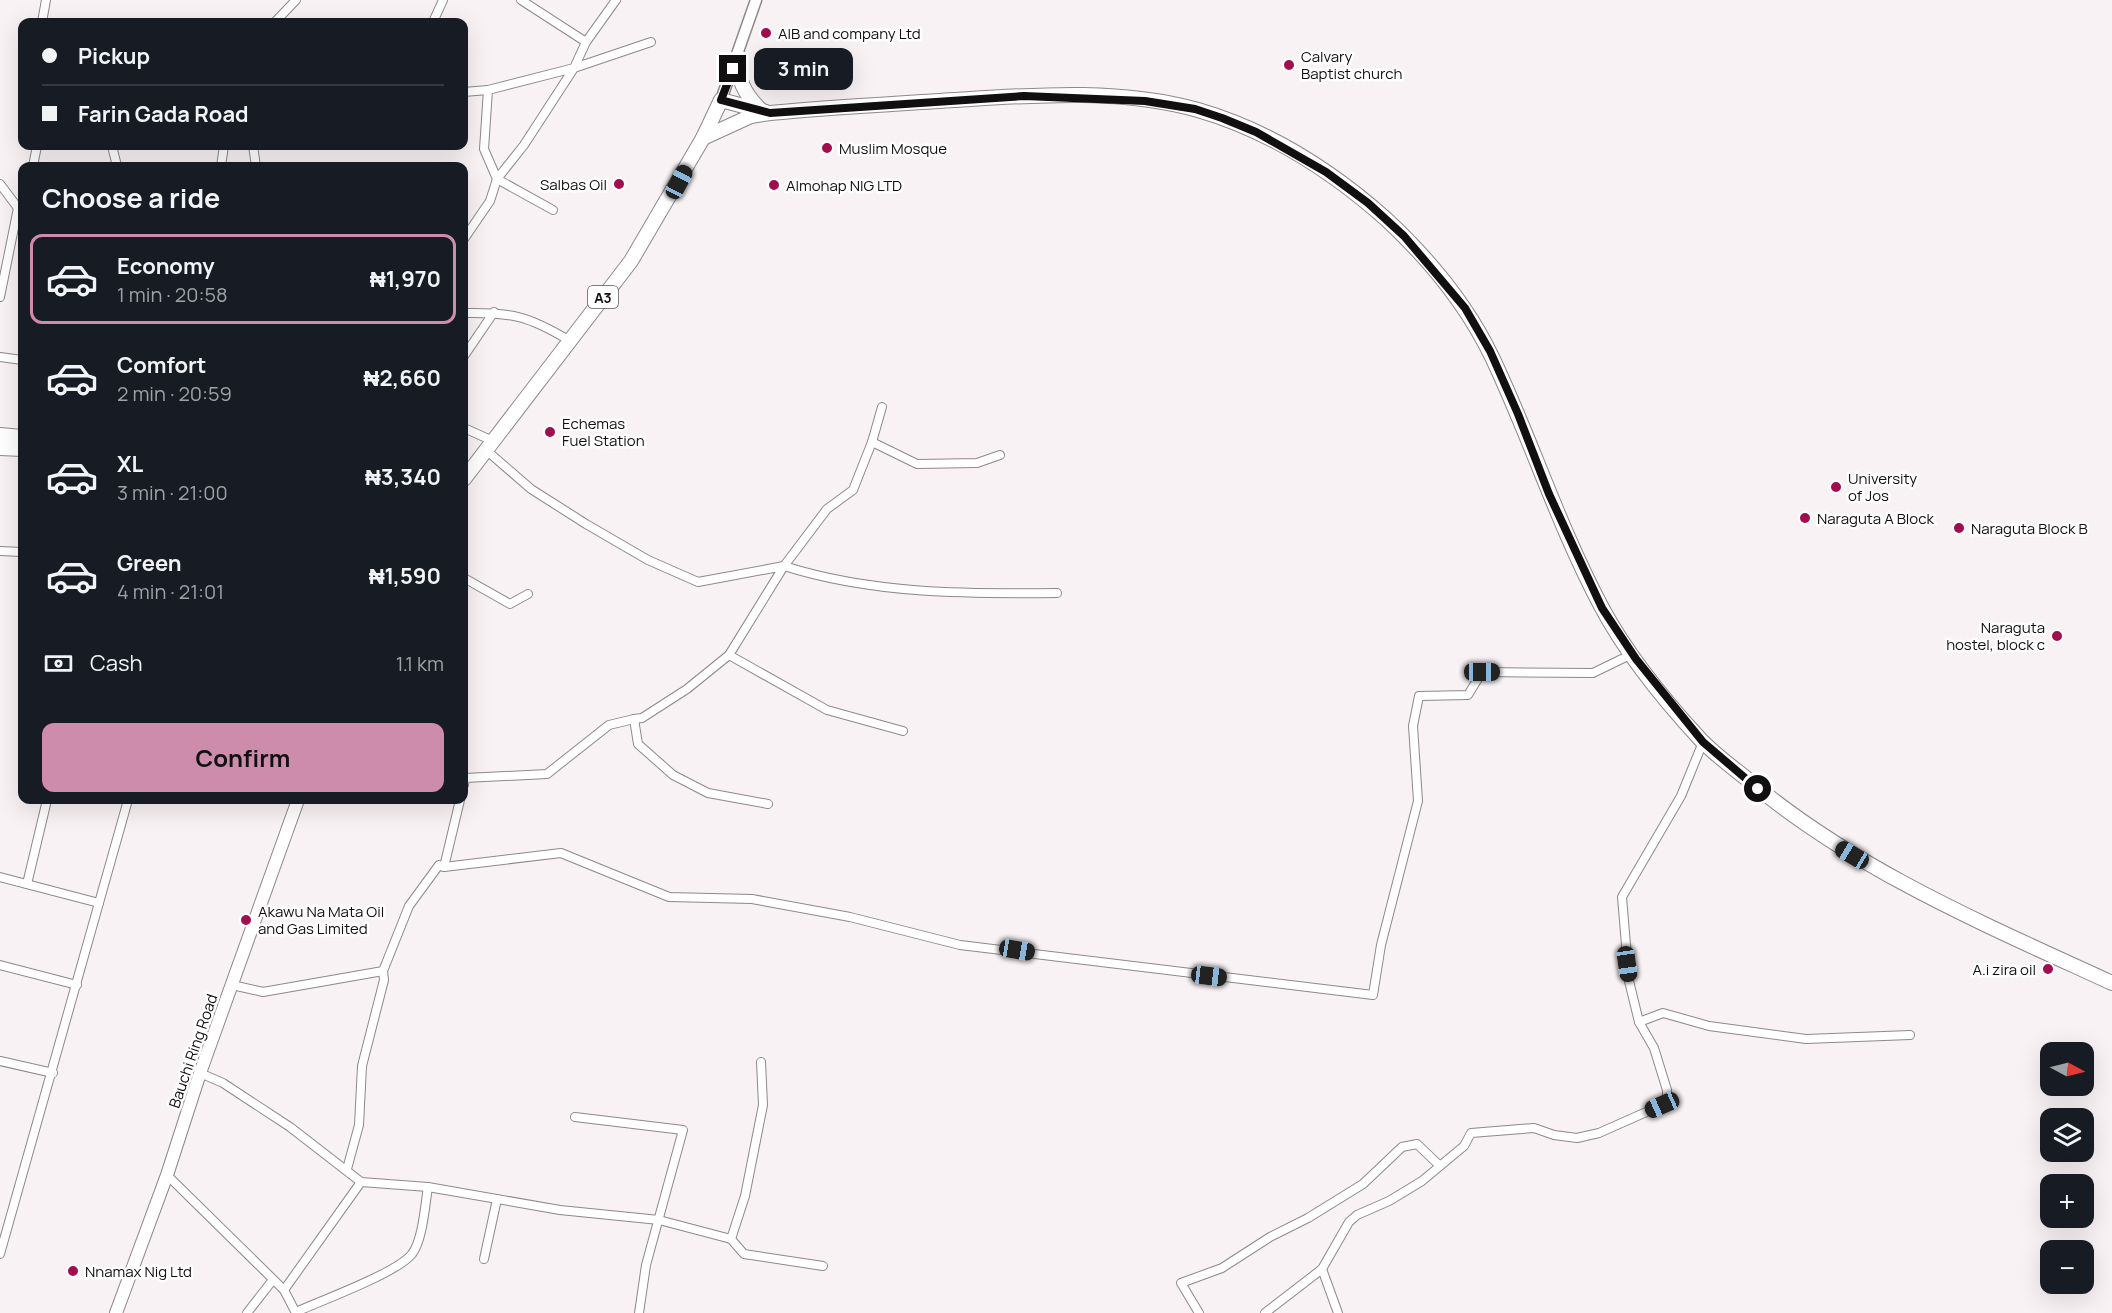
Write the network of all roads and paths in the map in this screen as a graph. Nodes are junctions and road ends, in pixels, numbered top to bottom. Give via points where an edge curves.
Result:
1 (46, 0) edge
2 (296, 0) edge
3 (443, 0) edge
4 (521, 0) edge
5 (616, 0) edge
6 (756, 0) edge
7 (43, 18) edge
8 (279, 18) edge
9 (435, 18) edge
10 (586, 42) junction
11 (651, 42) dead end
12 (738, 56) junction
13 (574, 68) junction
14 (488, 90) junction
15 (468, 92) edge
16 (719, 105) junction
17 (761, 113) junction
18 (704, 138) junction
19 (497, 179) junction
20 (0, 184) edge
21 (18, 206) edge
22 (552, 210) dead end
23 (18, 222) edge
24 (468, 233) edge
25 (0, 297) edge
26 (494, 312) junction
27 (468, 313) edge
28 (570, 341) junction
29 (468, 350) edge
30 (0, 357) edge
31 (18, 359) edge
32 (882, 407) dead end
33 (468, 431) edge
34 (0, 435) edge
35 (18, 437) edge
36 (872, 442) junction
37 (490, 446) junction
38 (0, 448) edge
39 (18, 449) edge
40 (1000, 455) dead end
41 (468, 474) edge
42 (0, 550) edge
43 (18, 552) edge
44 (784, 566) junction
45 (468, 580) edge
46 (1057, 593) dead end
47 (528, 594) dead end
48 (1632, 654) junction
49 (729, 655) junction
50 (634, 719) junction
51 (903, 731) dead end
52 (1703, 742) junction
53 (468, 778) edge
54 (46, 804) edge
55 (127, 804) edge
56 (297, 804) edge
57 (459, 804) edge
58 (768, 804) dead end
59 (444, 867) junction
60 (0, 878) edge
61 (27, 884) junction
62 (99, 903) junction
63 (0, 965) edge
64 (383, 971) junction
65 (2112, 983) edge
66 (77, 985) junction
67 (232, 985) junction
68 (1639, 1022) junction
69 (1910, 1035) dead end
70 (0, 1060) edge
71 (761, 1062) dead end
72 (53, 1072) junction
73 (200, 1073) junction
74 (575, 1117) dead end
75 (1439, 1165) junction
76 (347, 1169) junction
77 (167, 1175) junction
78 (361, 1182) junction
79 (428, 1187) junction
80 (497, 1199) junction
81 (659, 1220) junction
82 (731, 1239) junction
83 (1, 1250) edge
84 (484, 1259) dead end
85 (823, 1266) dead end
86 (1322, 1269) junction
87 (273, 1281) junction
88 (284, 1290) junction
89 (296, 1312) edge
90 (116, 1313) edge
91 (248, 1313) edge
92 (639, 1313) edge
93 (1199, 1313) edge
94 (1265, 1313) edge
95 (1338, 1313) edge

1 - 7 street
2 - 8 street
3 - 9 street
4 - 10 street
5 - 10 street
6 - 12 main road
10 - 13 street
11 - 13 street
12 - 16 main road
12 - 17 highway via 739,80
13 - 14 street
13 - 19 street
14 - 15 street
14 - 19 street via 484,149
16 - 17 highway
16 - 18 highway, A3
17 - 18 highway
17 - 48 highway via 1024,96 1124,98 1167,103 1222,118 1256,132 1326,172 1404,236 1465,308 1490,351 1549,494 1602,608
18 - 28 highway, A3 via 637,252
19 - 22 street
19 - 24 street via 490,201
20 - 21 street
23 - 25 street
26 - 27 street
26 - 28 street via 525,317
26 - 29 street
28 - 37 highway, A3
30 - 31 street
32 - 36 street
33 - 37 street
34 - 35 highway
36 - 40 street via 917,464 977,463
36 - 44 street via 853,490 827,509
37 - 41 highway, A3
37 - 44 street via 531,489 648,560 698,582
38 - 39 highway
42 - 43 street
44 - 46 street via 913,591
44 - 49 street
45 - 47 street via 510,604
48 - 52 highway
48 - 59 street via 1593,673 1482,672 1468,695 1419,696 1413,726 1418,801 1381,945 1373,995 960,945 850,917 752,899 669,897 561,853
49 - 50 street via 687,689 642,718
49 - 51 street via 827,710
50 - 53 street via 609,725 547,774
50 - 58 street via 638,744 673,775 708,793
52 - 65 highway via 1806,825 1884,874
52 - 68 street via 1681,796 1622,897 1629,981
54 - 61 street
55 - 62 street
56 - 67 main road, Bauchi Ring Road
57 - 59 street
59 - 64 street via 439,865 409,906
60 - 61 street
61 - 62 street
62 - 66 street
63 - 66 street
64 - 67 street via 263,992
64 - 76 street via 362,1066 359,1125
66 - 72 street
67 - 73 main road, Bauchi Ring Road
68 - 69 street via 1663,1013 1709,1026 1806,1039
68 - 75 street via 1654,1048 1667,1090 1662,1105 1599,1133 1577,1138 1534,1128 1472,1133 1464,1146
70 - 72 street
71 - 82 street via 763,1105 745,1196
72 - 83 street
73 - 76 street via 233,1089
73 - 77 main road, Bauchi Ring Road
74 - 81 street via 683,1130
75 - 86 street via 1389,1201 1349,1222
75 - 93 street via 1417,1144 1402,1147 1363,1184 1308,1218 1222,1268 1181,1283
76 - 78 street
77 - 87 street
77 - 90 main road, Bauchi Ring Road
78 - 79 street
78 - 88 street
79 - 80 street
79 - 89 street via 422,1226 411,1254 390,1269
80 - 81 street
80 - 84 street
81 - 82 street
81 - 92 street via 646,1265
82 - 85 street via 744,1254
86 - 94 street
86 - 95 street
87 - 88 street
87 - 91 street
88 - 89 street

